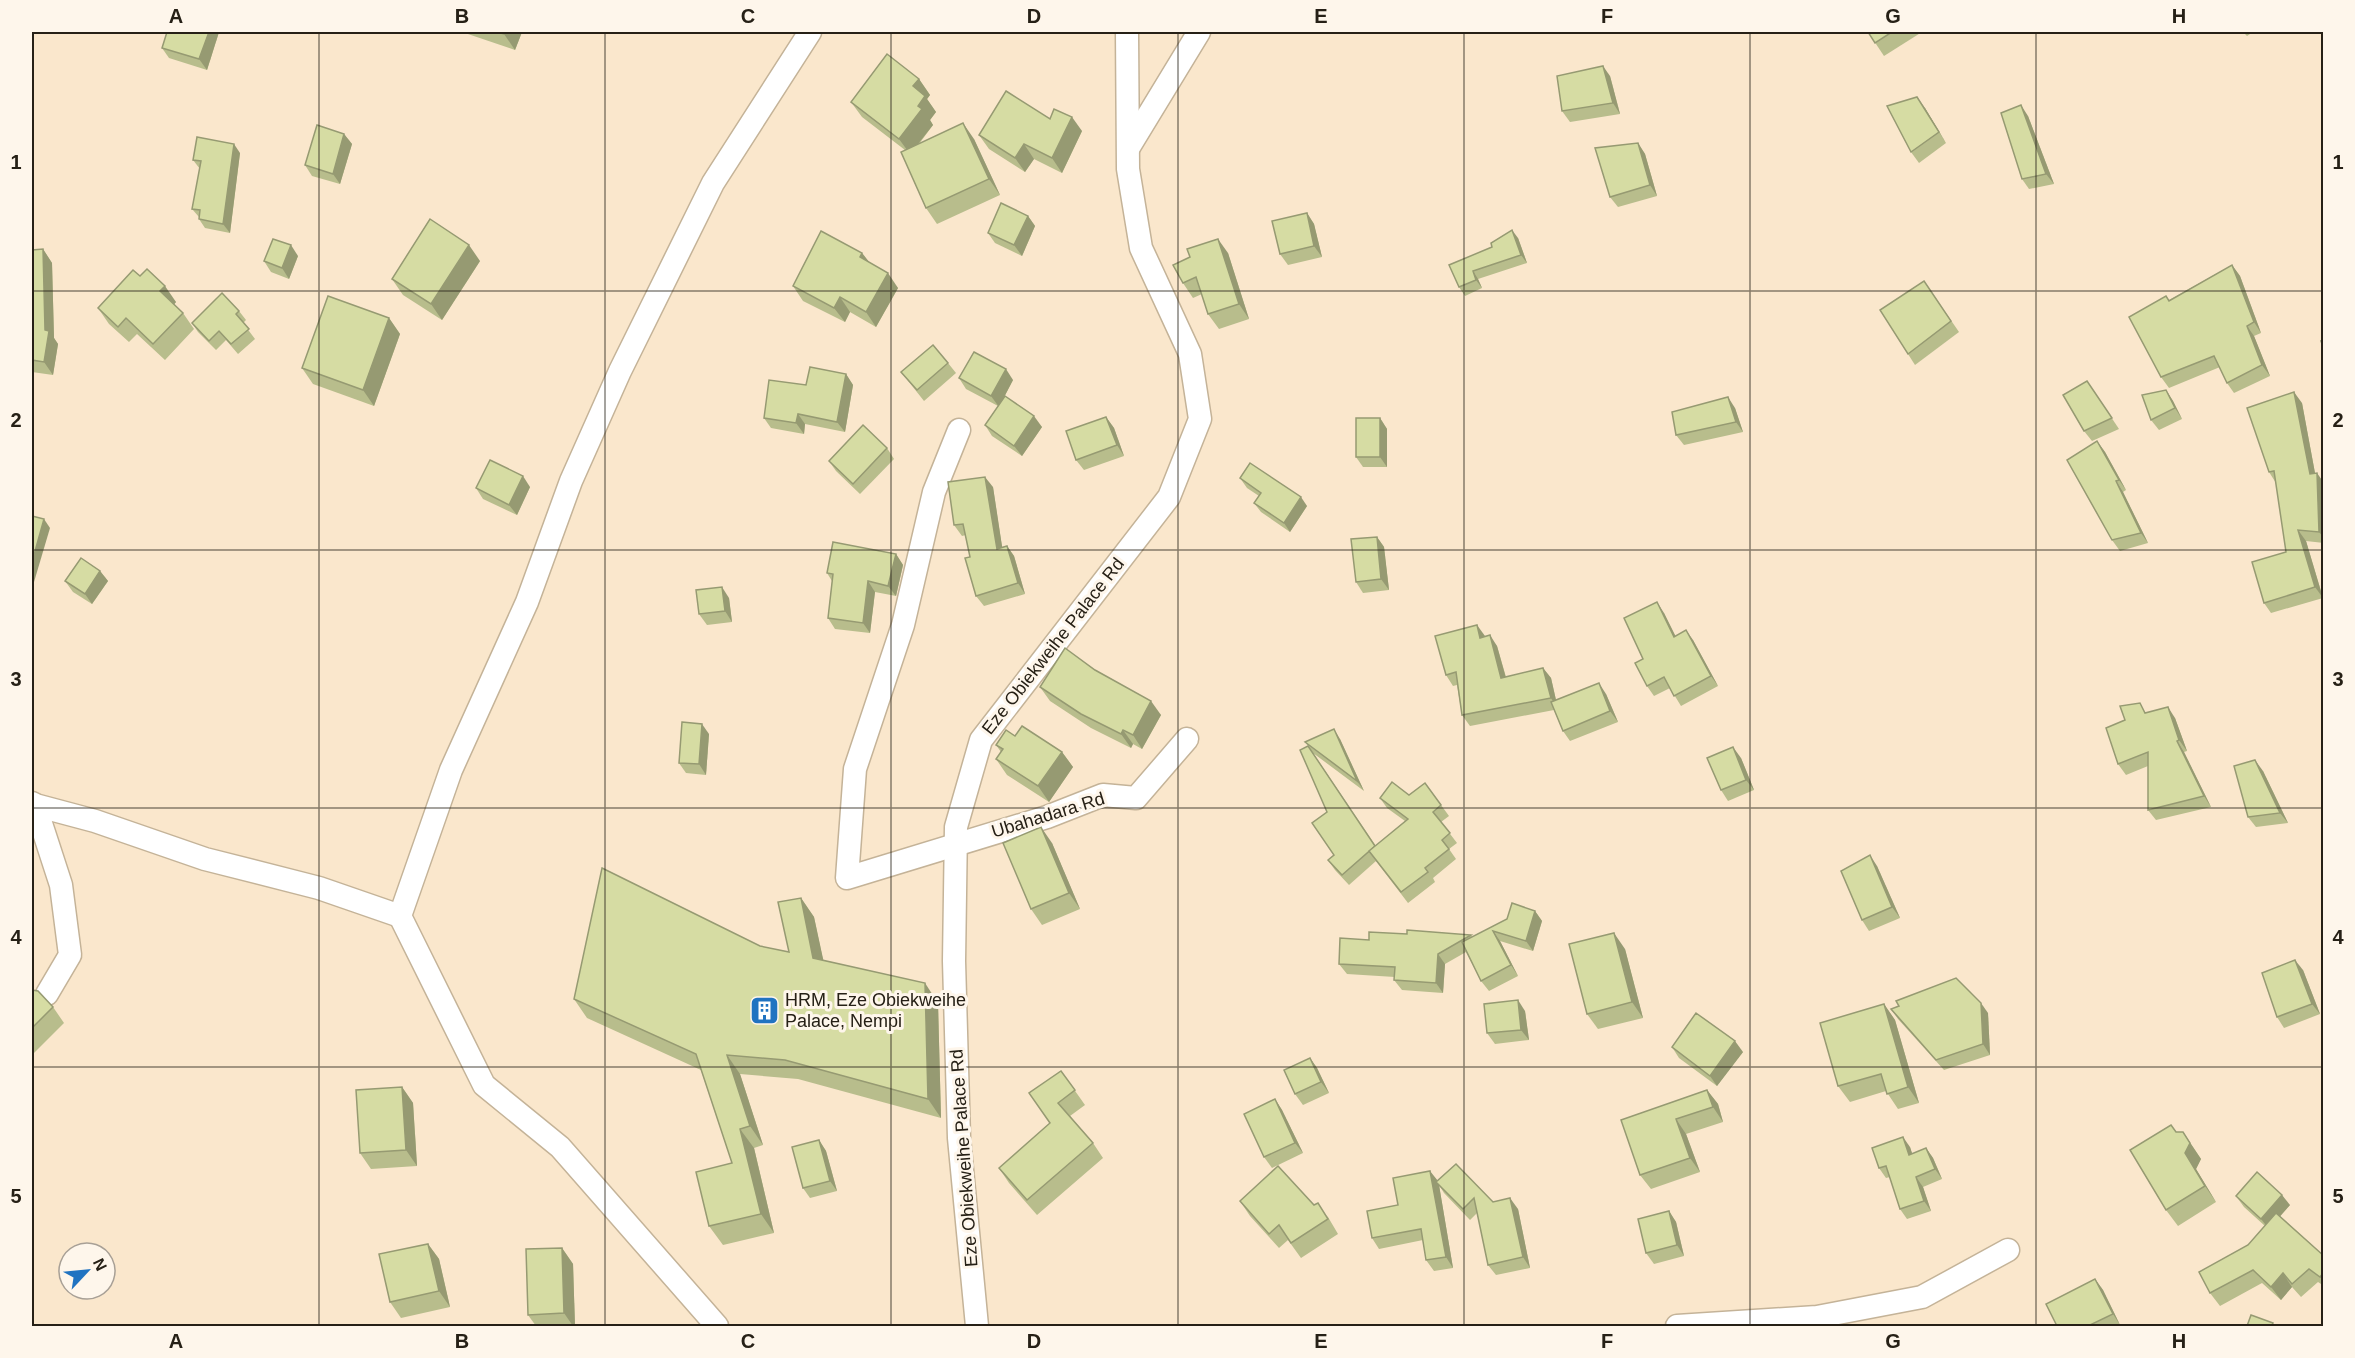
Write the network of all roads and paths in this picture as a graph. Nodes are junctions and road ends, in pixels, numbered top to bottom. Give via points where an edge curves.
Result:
1 (810, 32) edge
2 (1127, 32) edge
3 (1199, 32) edge
4 (1128, 148) junction
5 (959, 430) dead end
6 (1186, 739) dead end
7 (33, 804) edge
8 (955, 844) junction
9 (400, 916) junction
10 (47, 994) dead end
11 (2008, 1250) dead end
12 (717, 1326) edge
13 (976, 1326) edge
14 (1677, 1326) edge

1 - 9 street via 713,183 620,371 571,481 527,602 451,770
2 - 4 street, Eze Obiekweihe Palace Rd
3 - 4 street
4 - 8 street, Eze Obiekweihe Palace Rd via 1141,248 1190,354 1200,419 1169,496 981,740 956,827
5 - 8 street via 934,492 903,625 855,769 847,878
6 - 8 street, Ubahadara Rd via 1136,798 1103,795 1047,817
7 - 9 street via 205,859 319,888
7 - 10 street via 61,885 70,955
8 - 13 street, Eze Obiekweihe Palace Rd via 959,1138
9 - 12 street via 484,1085 560,1146
11 - 14 street via 1922,1297 1817,1317

